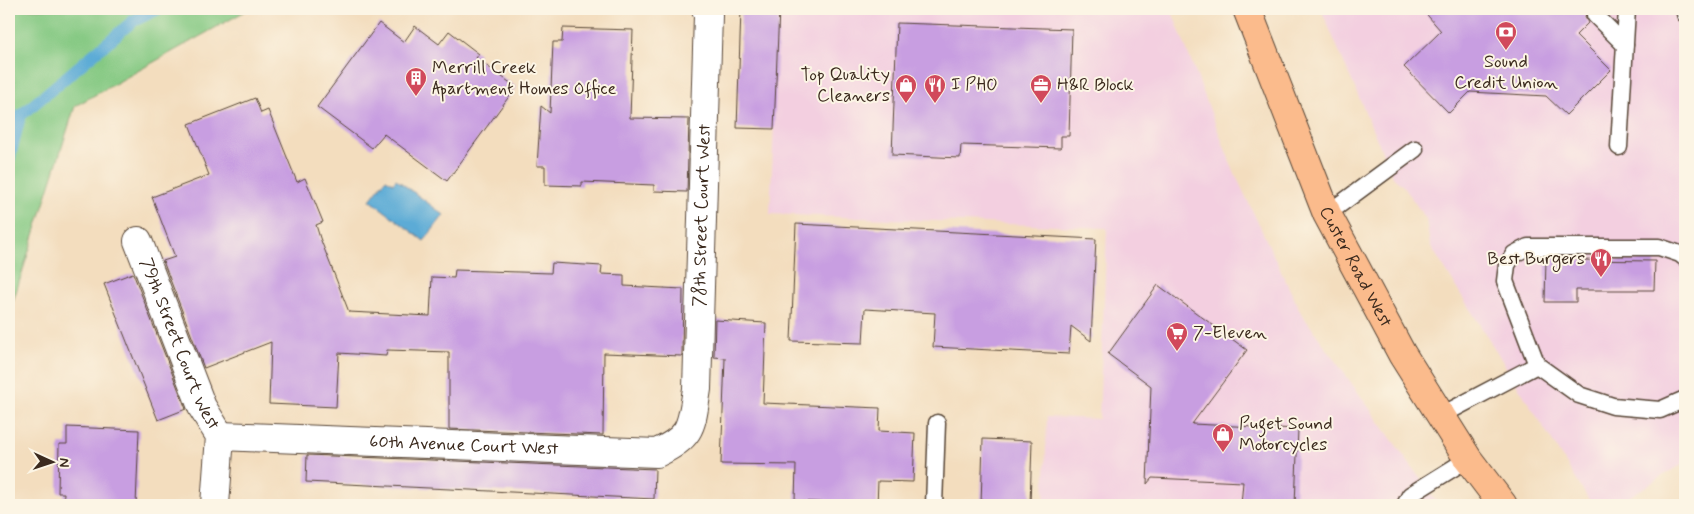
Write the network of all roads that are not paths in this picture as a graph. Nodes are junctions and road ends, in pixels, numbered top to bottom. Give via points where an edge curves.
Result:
1 (706, 9) edge
2 (1247, 9) edge
3 (1627, 9) edge
4 (1685, 9) edge
5 (1685, 14) edge
6 (1595, 15) dead end
7 (1625, 45) junction
8 (1415, 148) dead end
9 (1619, 148) dead end
10 (1327, 214) junction
11 (138, 241) dead end
12 (1684, 254) edge
13 (1537, 365) junction
14 (1685, 399) edge
15 (1440, 416) junction
16 (692, 420) joint
17 (937, 423) dead end
18 (220, 436) junction
19 (1468, 459) junction
20 (215, 505) edge
21 (934, 505) edge
22 (1405, 505) edge
23 (1503, 505) edge

1 - 16 street, 78th Street Court West via 697,380
2 - 10 main road, Custer Road West
3 - 7 lane
4 - 5 lane
6 - 7 lane
7 - 9 lane
8 - 10 lane
10 - 15 main road, Custer Road West via 1402,354
11 - 18 street, 79th Street Court West via 202,407
12 - 13 lane via 1659,247 1538,247 1514,254 1505,282
13 - 14 lane via 1579,395 1613,406 1660,410
13 - 15 lane
15 - 19 main road, Custer Road West
16 - 18 street, 60th Avenue Court West via 689,430 676,444 658,453
17 - 21 lane
18 - 20 street, 79th Street Court West
19 - 22 lane via 1410,495
19 - 23 main road, Custer Road West

